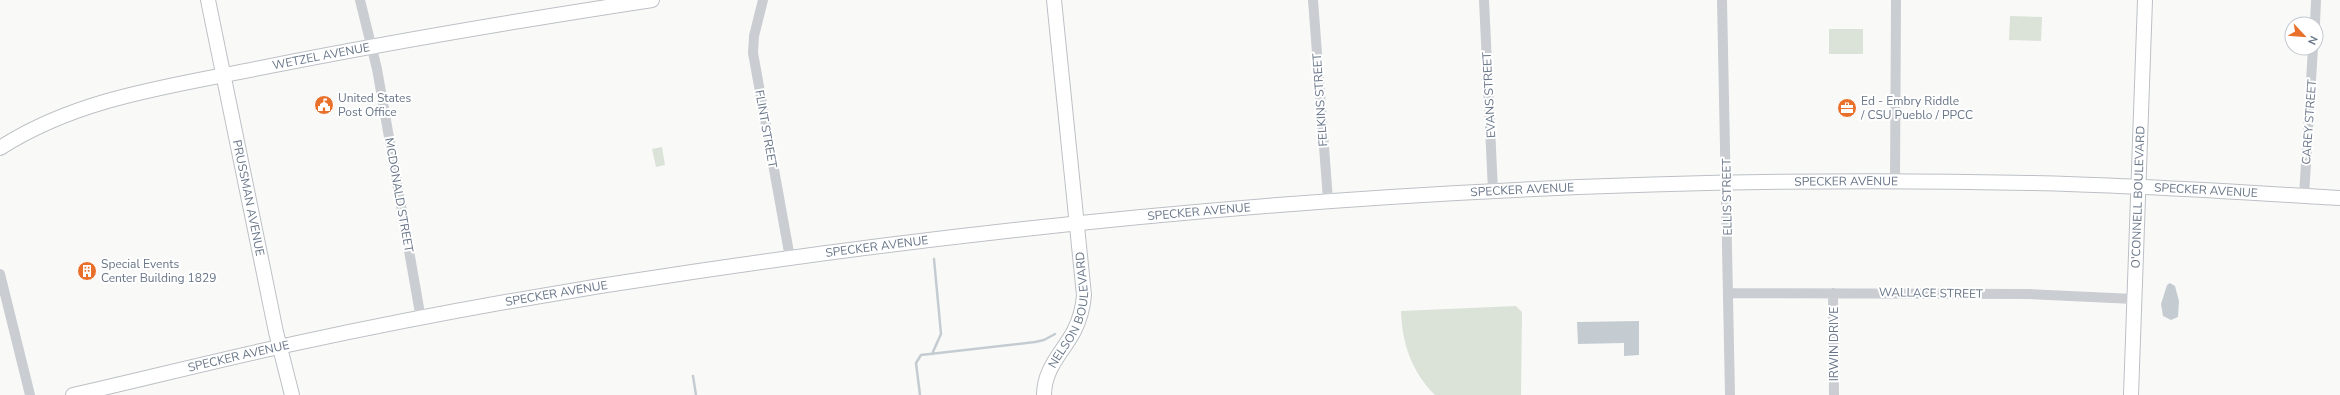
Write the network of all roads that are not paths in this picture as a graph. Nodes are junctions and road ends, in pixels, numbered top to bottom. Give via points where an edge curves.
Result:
1 (208, 0) edge
2 (360, 0) edge
3 (652, 0) edge
4 (763, 0) edge
5 (1054, 0) edge
6 (1313, 0) edge
7 (1484, 0) edge
8 (1722, 0) edge
9 (1896, 0) edge
10 (2145, 0) edge
11 (2316, 0) edge
12 (2315, 16) edge
13 (370, 47) junction
14 (2313, 56) edge
15 (224, 76) junction
16 (0, 148) edge
17 (1896, 182) junction
18 (1726, 183) junction
19 (2138, 188) junction
20 (1493, 191) junction
21 (2304, 196) junction
22 (2340, 198) edge
23 (1328, 200) junction
24 (1077, 222) junction
25 (790, 258) junction
26 (0, 274) edge
27 (1728, 293) junction
28 (1833, 293) junction
29 (2134, 299) junction
30 (421, 319) junction
31 (280, 347) junction
32 (30, 395) edge
33 (73, 395) edge
34 (292, 395) edge
35 (1044, 395) edge
36 (1730, 395) edge
37 (1834, 395) edge
38 (2131, 395) edge

1 - 15 street, PRUSSMAN AVENUE
2 - 13 street, MCDONALD STREET
3 - 13 street, WETZEL AVENUE
4 - 25 street, FLINT STREET via 754,36 753,53
5 - 24 street, NELSON BOULEVARD
6 - 23 street, FELKINS STREET
7 - 20 street, EVANS STREET
8 - 18 street, ELLIS STREET
9 - 17 street
10 - 19 street, O'CONNELL BOULEVARD
11 - 12 street
13 - 15 street, WETZEL AVENUE
13 - 30 street, MCDONALD STREET via 379,84
14 - 21 street, CAREY STREET
15 - 16 street, WETZEL AVENUE via 156,89 79,109 37,126
15 - 31 street, PRUSSMAN AVENUE
17 - 18 street, SPECKER AVENUE
17 - 19 street, SPECKER AVENUE via 2034,183
18 - 20 street, SPECKER AVENUE
18 - 27 street, ELLIS STREET
19 - 21 street, SPECKER AVENUE
19 - 29 street, O'CONNELL BOULEVARD
20 - 23 street, SPECKER AVENUE
21 - 22 street, SPECKER AVENUE
23 - 24 street, SPECKER AVENUE
24 - 25 street, SPECKER AVENUE
24 - 35 street, NELSON BOULEVARD via 1084,284 1082,308 1073,333 1048,372
25 - 30 street, SPECKER AVENUE via 592,288
26 - 32 street
27 - 28 street, WALLACE STREET
27 - 36 street, ELLIS STREET
28 - 29 street, WALLACE STREET via 2029,294
28 - 37 street, IRWIN DRIVE
29 - 38 street, O'CONNELL BOULEVARD
30 - 31 street, SPECKER AVENUE
31 - 33 street, SPECKER AVENUE
31 - 34 street, PRUSSMAN AVENUE

